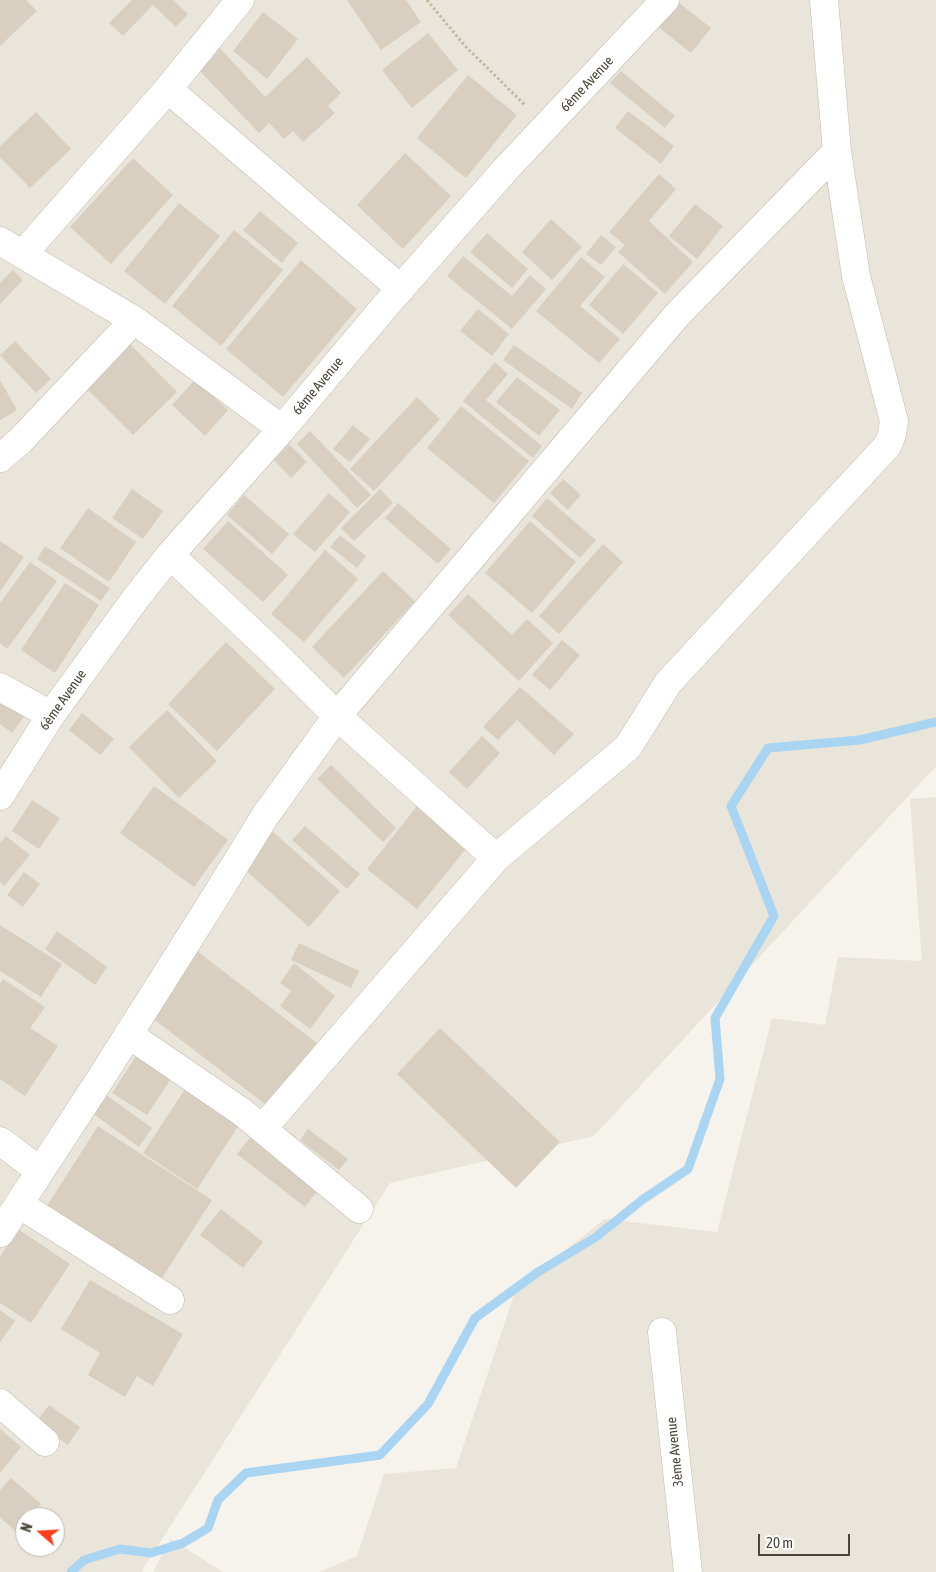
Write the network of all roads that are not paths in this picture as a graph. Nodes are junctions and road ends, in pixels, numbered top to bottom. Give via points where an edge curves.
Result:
1 (240, 0) edge
2 (665, 0) edge
3 (824, 0) edge
4 (168, 89) junction
5 (837, 151) junction
6 (11, 247) edge
7 (401, 288) junction
8 (134, 320) junction
9 (282, 429) junction
10 (0, 458) edge
11 (170, 555) junction
12 (0, 687) edge
13 (51, 715) junction
14 (337, 716) junction
15 (0, 796) edge
16 (496, 858) junction
17 (128, 1034) junction
18 (262, 1128) junction
19 (0, 1141) edge
20 (40, 1171) junction
21 (19, 1204) junction
22 (359, 1209) dead end
23 (0, 1233) edge
24 (170, 1300) dead end
25 (662, 1332) dead end
26 (0, 1403) edge
27 (45, 1442) dead end
28 (688, 1572) edge

1 - 4 street
2 - 7 street, 6ème Avenue via 505,170
3 - 5 street
4 - 6 street
4 - 7 street
5 - 14 street via 677,315
5 - 16 street via 856,276 894,421 888,445 668,684 628,747
6 - 8 street
7 - 9 street, 6ème Avenue
8 - 9 street
8 - 10 street via 20,441
9 - 11 street, 6ème Avenue
11 - 13 street, 6ème Avenue
11 - 14 street
12 - 13 street
13 - 15 street, 6ème Avenue
14 - 16 street
14 - 17 street via 265,816
16 - 18 street
17 - 18 street
17 - 20 street
18 - 22 street
19 - 20 street
20 - 21 street
21 - 23 street
21 - 24 street
25 - 28 street, 3ème Avenue
26 - 27 street

